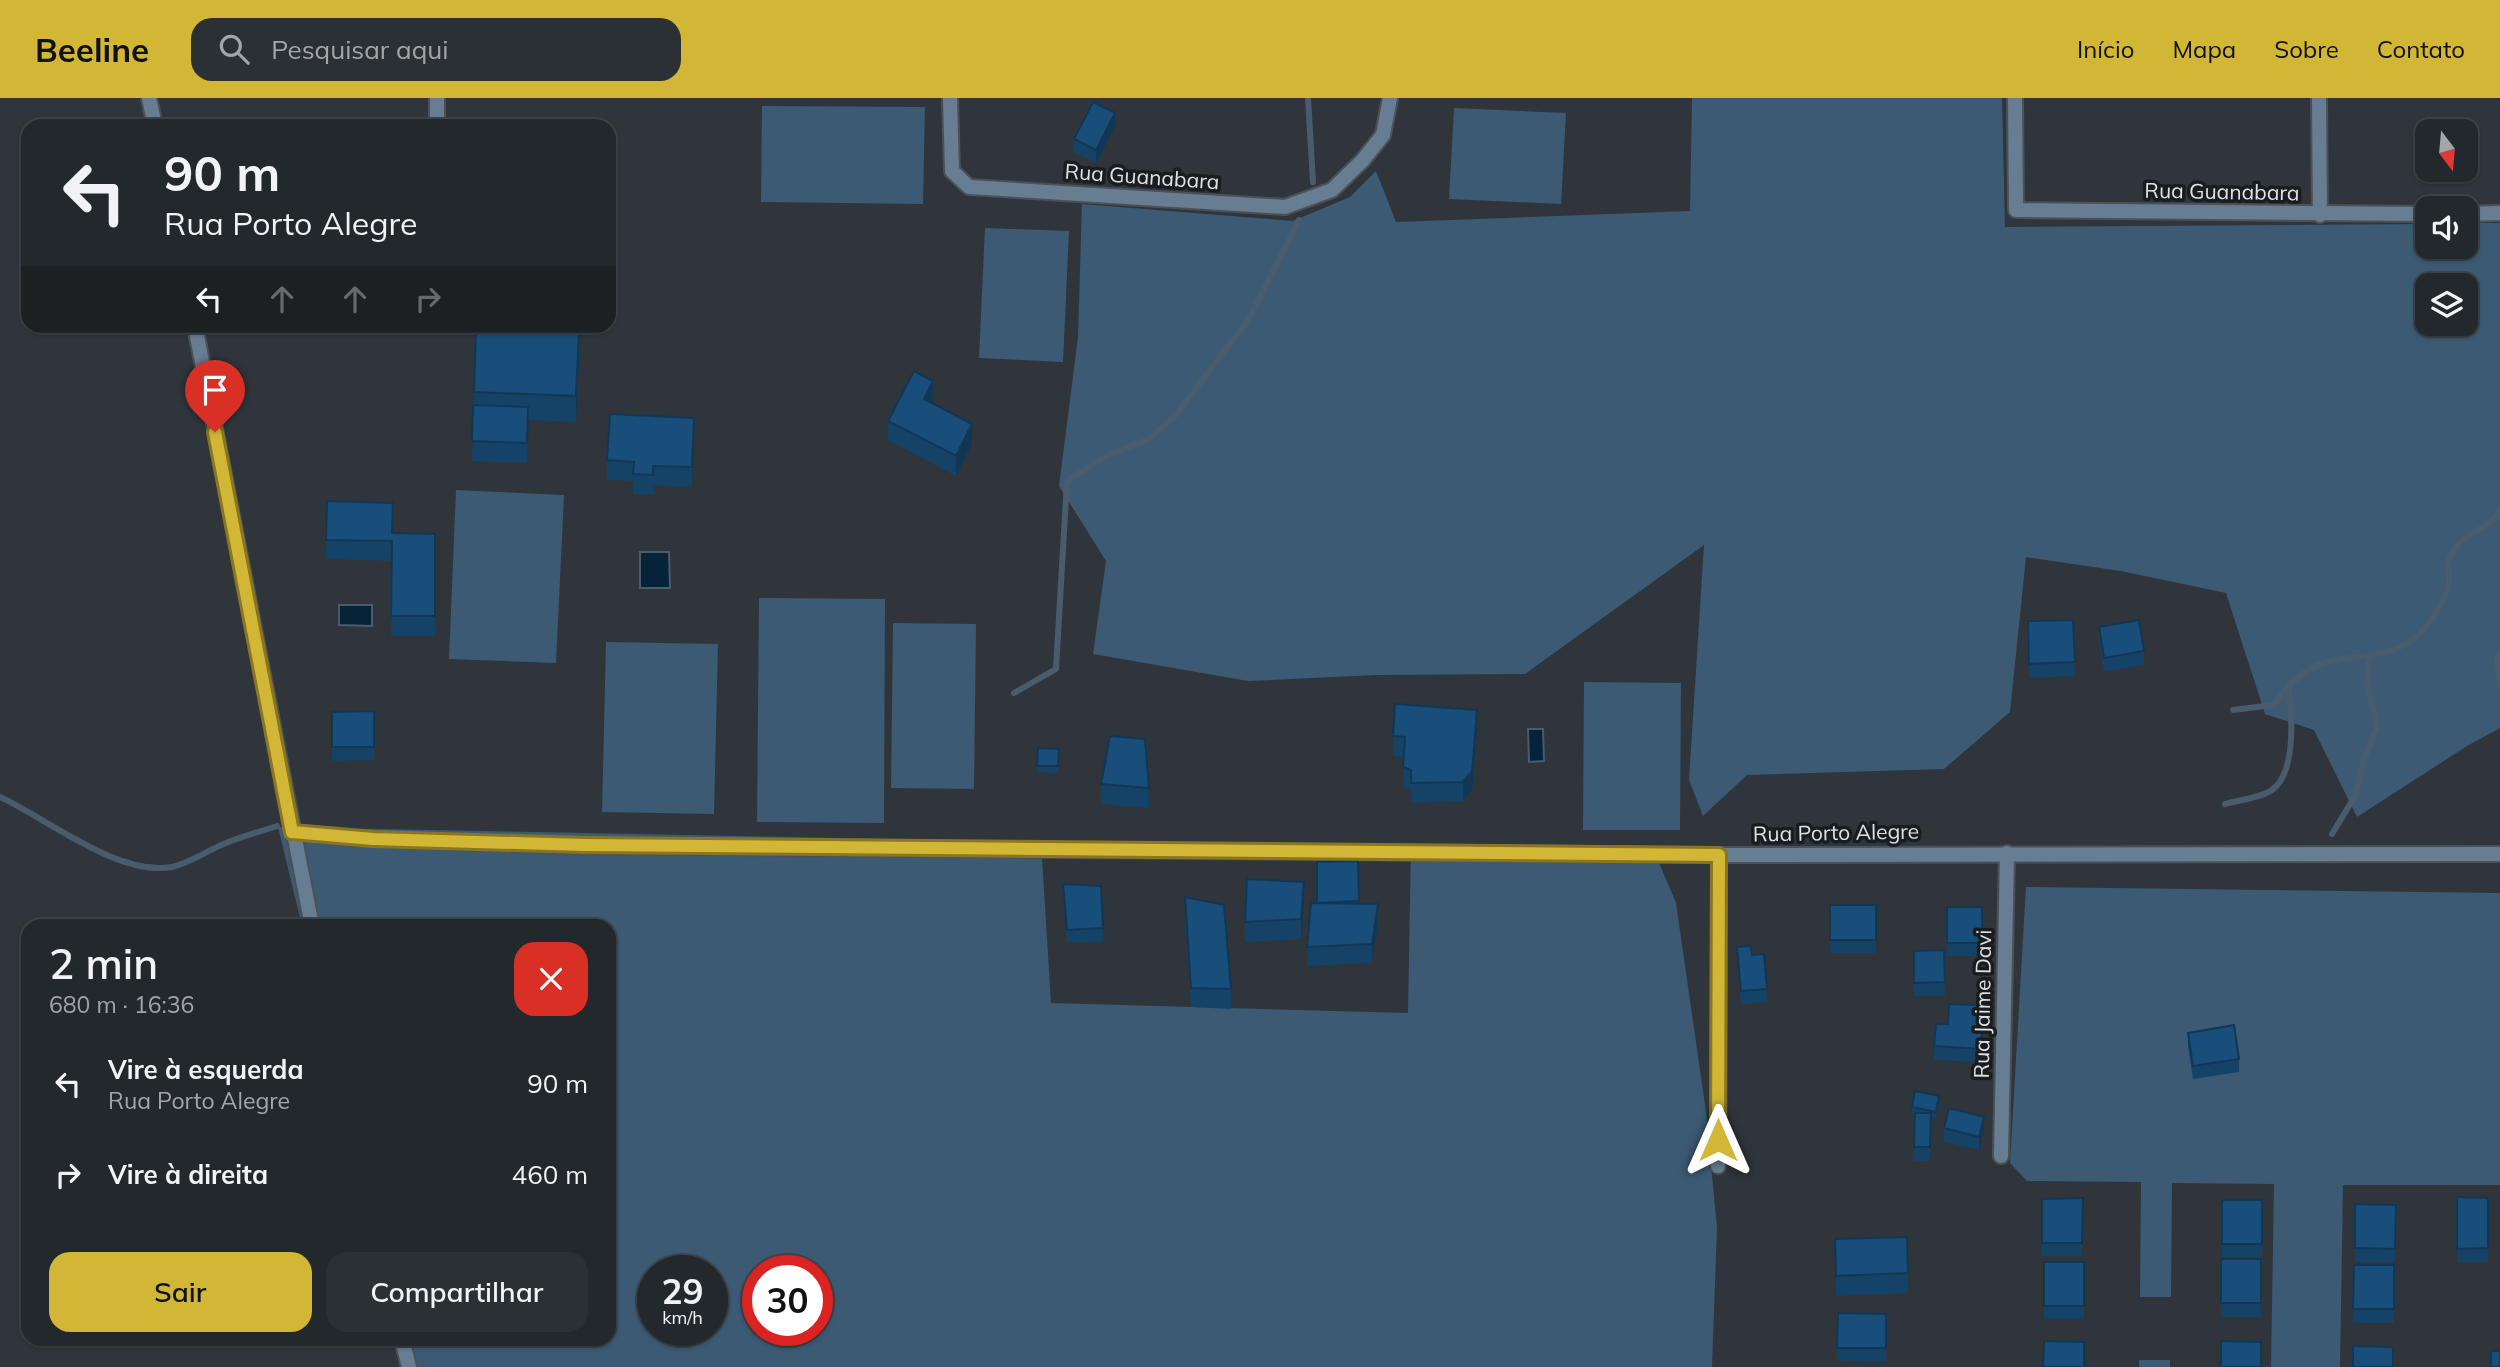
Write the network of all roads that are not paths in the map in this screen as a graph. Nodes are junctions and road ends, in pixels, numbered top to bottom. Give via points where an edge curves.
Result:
1 (149, 98) edge
2 (437, 98) edge
3 (950, 98) edge
4 (1390, 98) edge
5 (2015, 98) edge
6 (2319, 98) edge
7 (154, 119) edge
8 (437, 119) edge
9 (2500, 213) edge
10 (2415, 214) edge
11 (2478, 214) edge
12 (2320, 215) junction
13 (196, 333) edge
14 (292, 832) junction
15 (2007, 853) junction
16 (2500, 854) edge
17 (1719, 855) junction
18 (311, 919) edge
19 (2001, 1157) dead end
20 (1718, 1166) dead end
21 (404, 1346) edge
22 (408, 1367) edge

1 - 7 street
2 - 8 street
3 - 4 street, Rua Guanabara via 952,171 969,187 1284,207 1332,190 1362,161 1382,135
5 - 12 street, Rua Guanabara via 2016,210
6 - 12 street
9 - 11 street
10 - 12 street, Rua Guanabara
13 - 14 street
14 - 17 street, Rua Porto Alegre via 584,845
14 - 18 street
15 - 16 street, Rua Porto Alegre
15 - 17 street, Rua Porto Alegre
15 - 19 street, Rua Jaime Davi
17 - 20 street
21 - 22 street

